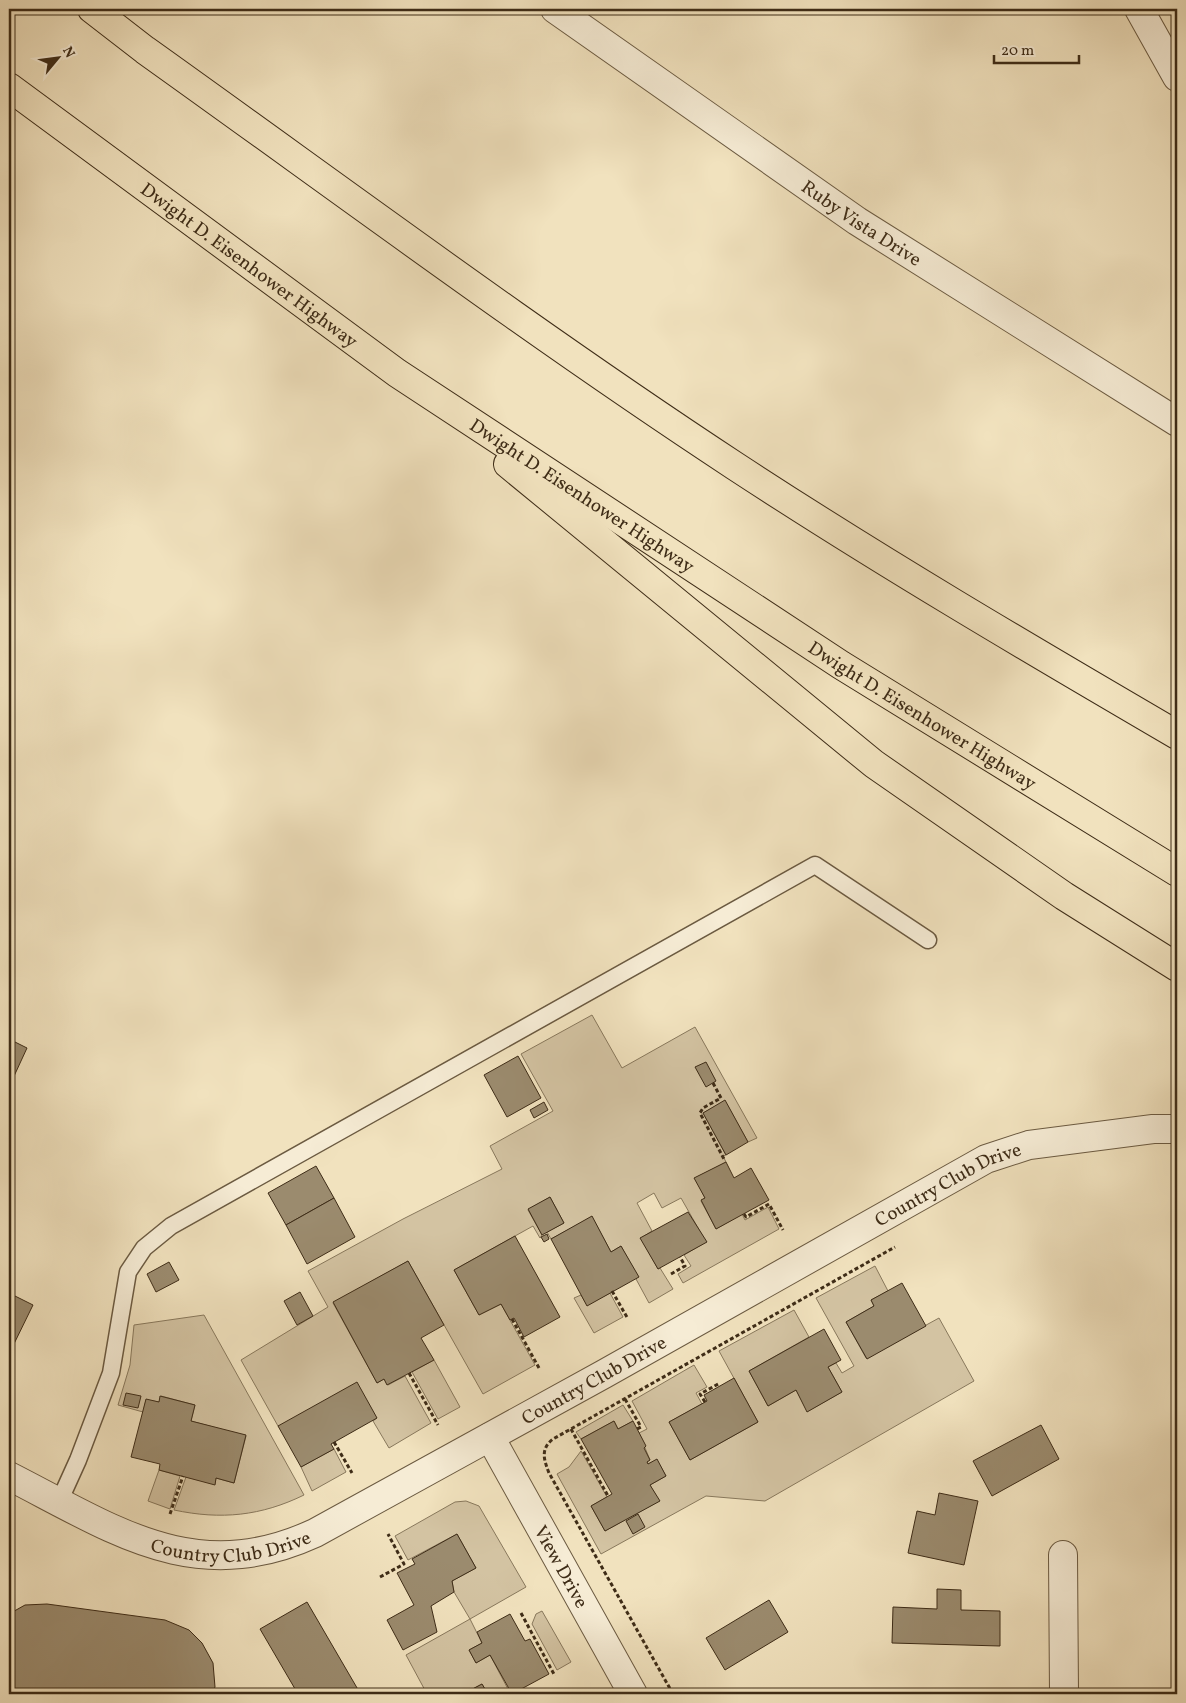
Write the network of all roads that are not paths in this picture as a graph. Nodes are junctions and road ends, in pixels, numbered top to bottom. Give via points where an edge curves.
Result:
1 (92, 9) edge
2 (555, 9) edge
3 (1139, 9) edge
4 (1177, 77) edge
5 (9, 86) edge
6 (397, 373) junction
7 (1177, 422) edge
8 (1177, 735) edge
9 (1177, 872) edge
10 (928, 940) dead end
11 (1177, 967) edge
12 (1177, 1129) edge
13 (490, 1437) junction
14 (9, 1476) edge
15 (59, 1502) junction
16 (1063, 1555) dead end
17 (633, 1694) edge
18 (1064, 1694) edge

1 - 8 highway via 504,306 733,465 902,574
2 - 7 street, Ruby Vista Drive via 857,221
3 - 4 street
5 - 6 highway, Dwight D. Eisenhower Highway
6 - 9 highway, Dwight D. Eisenhower Highway via 841,665
6 - 11 highway via 874,764 1064,896
10 - 15 lane via 815,865 166,1230 144,1248 128,1272 111,1373
12 - 13 street, Country Club Drive via 1153,1129 1029,1145 995,1155
13 - 15 street, Country Club Drive via 315,1533 283,1546 246,1554 196,1555 161,1548
13 - 17 street, View Drive
14 - 15 street, Country Club Drive
16 - 18 street

